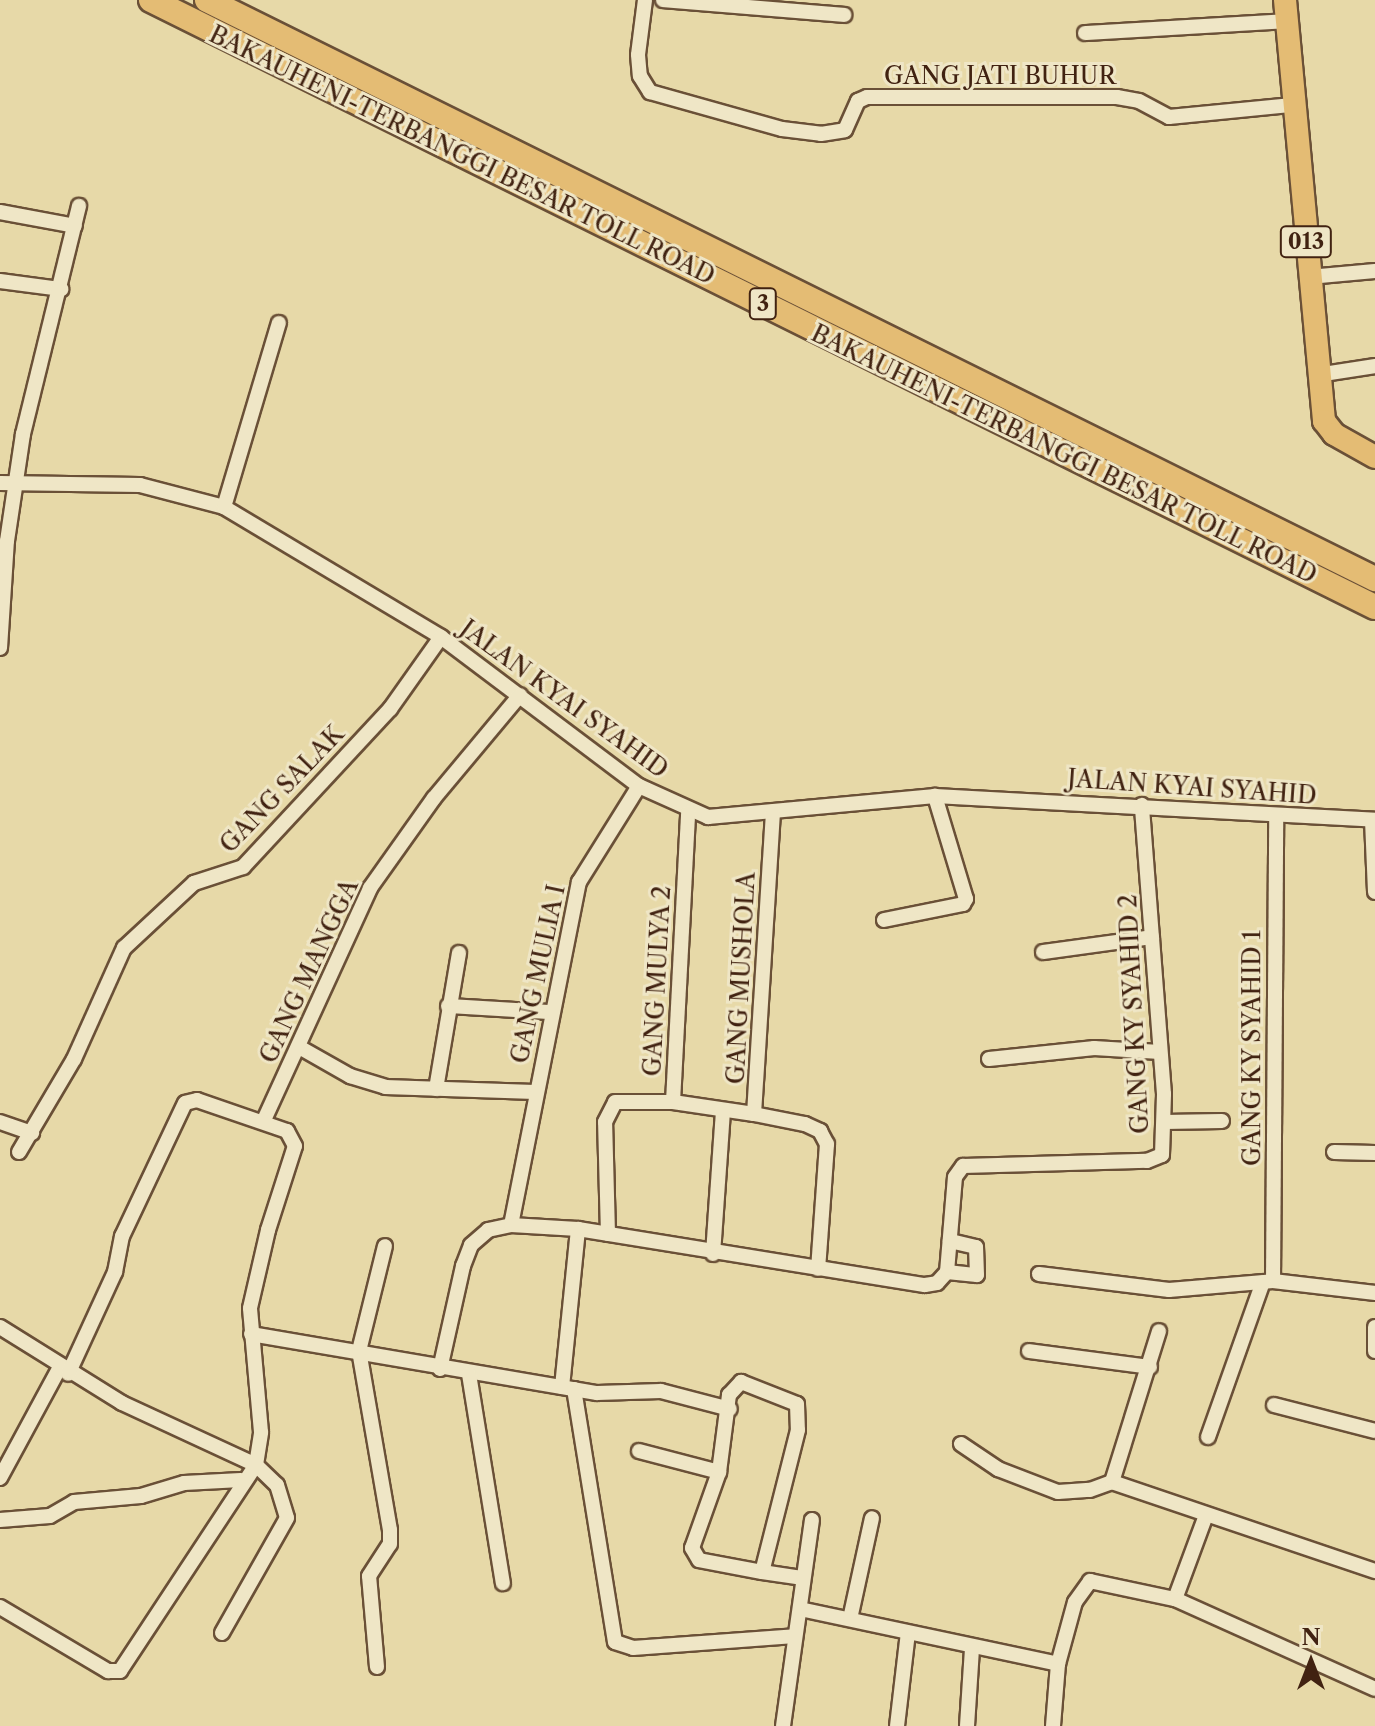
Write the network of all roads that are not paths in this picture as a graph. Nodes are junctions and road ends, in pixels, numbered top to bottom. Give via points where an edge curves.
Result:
1 (151, 0) edge
2 (207, 0) edge
3 (645, 0) edge
4 (663, 0) edge
5 (1286, 10) edge
6 (844, 15) dead end
7 (1085, 33) dead end
8 (1292, 105) junction
9 (79, 206) dead end
10 (0, 212) edge
11 (75, 226) junction
12 (1375, 271) edge
13 (1309, 277) junction
14 (0, 281) edge
15 (61, 289) junction
16 (279, 323) dead end
17 (1375, 366) edge
18 (1317, 375) junction
19 (1375, 457) edge
20 (0, 483) edge
21 (17, 483) junction
22 (224, 507) junction
23 (3, 579) edge
24 (1375, 579) edge
25 (1375, 607) edge
26 (441, 637) junction
27 (0, 648) edge
28 (520, 695) junction
29 (639, 786) junction
30 (935, 796) junction
31 (1142, 805) junction
32 (688, 812) junction
33 (773, 812) junction
34 (1276, 816) junction
35 (1374, 820) edge
36 (1375, 892) edge
37 (884, 920) dead end
38 (1152, 937) junction
39 (1043, 952) dead end
40 (459, 953) dead end
41 (448, 1006) junction
42 (550, 1012) junction
43 (299, 1047) junction
44 (1160, 1052) junction
45 (989, 1059) dead end
46 (436, 1089) junction
47 (535, 1092) junction
48 (673, 1102) junction
49 (723, 1110) junction
50 (754, 1114) junction
51 (264, 1120) junction
52 (1222, 1121) dead end
53 (0, 1122) edge
54 (1164, 1122) junction
55 (32, 1133) junction
56 (19, 1152) dead end
57 (1334, 1152) dead end
58 (1375, 1153) edge
59 (511, 1225) junction
60 (578, 1229) junction
61 (608, 1234) junction
62 (950, 1241) junction
63 (385, 1246) dead end
64 (713, 1254) junction
65 (818, 1269) junction
66 (947, 1272) junction
67 (1039, 1274) dead end
68 (1268, 1282) junction
69 (1375, 1293) edge
70 (0, 1327) edge
71 (1375, 1327) edge
72 (1159, 1331) dead end
73 (251, 1334) junction
74 (1374, 1350) edge
75 (359, 1351) junction
76 (1029, 1351) dead end
77 (1150, 1367) junction
78 (440, 1369) junction
79 (64, 1371) junction
80 (469, 1374) junction
81 (568, 1388) junction
82 (1274, 1405) dead end
83 (730, 1409) junction
84 (1375, 1431) edge
85 (1208, 1437) dead end
86 (961, 1444) dead end
87 (639, 1451) dead end
88 (256, 1465) junction
89 (2, 1471) edge
90 (719, 1472) junction
91 (241, 1480) junction
92 (1112, 1482) junction
93 (1206, 1515) junction
94 (872, 1518) dead end
95 (0, 1520) edge
96 (812, 1520) dead end
97 (1375, 1571) edge
98 (762, 1572) junction
99 (802, 1578) junction
100 (503, 1583) dead end
101 (1175, 1599) junction
102 (0, 1607) edge
103 (800, 1609) junction
104 (850, 1619) junction
105 (222, 1633) dead end
106 (908, 1633) junction
107 (795, 1636) junction
108 (972, 1648) junction
109 (1058, 1664) junction
110 (377, 1667) dead end
111 (1375, 1689) edge
112 (783, 1726) edge
113 (897, 1726) edge
114 (967, 1726) edge
115 (1053, 1726) edge

1 - 25 highway, BAKAUHENI-TERBANGGI BESAR TOLL ROAD / 3
2 - 24 highway, BAKAUHENI-TERBANGGI BESAR TOLL ROAD / 3
3 - 8 street, GANG JATI BUHUR via 640,76 650,92 782,129 821,134 845,130 858,101 867,97 1117,97 1139,101 1169,117
4 - 6 street
5 - 7 street
5 - 8 main road, 013
8 - 13 main road, 013
9 - 11 street
10 - 11 street
11 - 15 street
12 - 13 street
13 - 18 main road, 013
14 - 15 street
15 - 21 street via 28,410
16 - 22 street
17 - 18 street
18 - 19 main road, 013 via 1324,421 1334,434
20 - 21 street, JALAN KYAI SYAHID
21 - 22 street, JALAN KYAI SYAHID via 140,485
21 - 23 street
22 - 26 street, JALAN KYAI SYAHID
23 - 27 street
26 - 28 street, JALAN KYAI SYAHID
26 - 55 street, GANG SALAK via 390,709 243,867 194,883 124,948 74,1059
28 - 29 street, JALAN KYAI SYAHID
28 - 43 street, GANG MANGGA via 434,798 370,888 338,949
29 - 32 street, JALAN KYAI SYAHID
29 - 42 street, GANG MULIA I via 579,882
30 - 31 street, JALAN KYAI SYAHID
30 - 33 street, JALAN KYAI SYAHID
30 - 37 street via 966,899 963,904
31 - 34 street, JALAN KYAI SYAHID
31 - 38 street, GANG KY SYAHID 2
32 - 33 street, JALAN KYAI SYAHID via 708,817
32 - 48 street, GANG MULYA 2
33 - 50 street, GANG MUSHOLA
34 - 35 street, JALAN KYAI SYAHID
34 - 68 street, GANG KY SYAHID 1
35 - 36 street
38 - 39 street
38 - 44 street, GANG KY SYAHID 2
40 - 41 street
41 - 42 street
41 - 46 street
42 - 47 street, GANG MULIA I
43 - 46 street via 350,1076 385,1087
43 - 51 street, GANG MANGGA
44 - 45 street via 1094,1048
44 - 54 street, GANG KY SYAHID 2
46 - 47 street
47 - 59 street, GANG MULIA I
48 - 49 street
48 - 61 street, GANG MULYA 2 via 623,1098 609,1110
49 - 50 street, GANG MUSHOLA
49 - 64 street, GANG MUSHOLA
50 - 65 street via 805,1124 820,1131 827,1144
51 - 73 street via 287,1131 295,1146 254,1284
51 - 79 street via 197,1100 185,1103 122,1236 115,1272
52 - 54 street
53 - 55 street
54 - 62 street, GANG KY SYAHID 2 via 1162,1155 1147,1161 963,1166 955,1177
55 - 56 street, GANG SALAK
57 - 58 street
59 - 60 street
59 - 78 street via 488,1230 471,1245
60 - 61 street
60 - 81 street
61 - 64 street
62 - 66 street, GANG KY SYAHID 2
62 - 66 street via 976,1247 977,1275
63 - 75 street
64 - 65 street
65 - 66 street via 912,1286 937,1283
67 - 68 street via 1169,1290
68 - 69 street
68 - 85 street, GANG KY SYAHID 1
70 - 79 street
71 - 74 street
72 - 77 street
73 - 75 street
73 - 88 street via 261,1432
75 - 78 street
75 - 110 street via 390,1530 390,1544 369,1576
76 - 77 street
77 - 92 street
78 - 80 street
79 - 88 street via 187,1437
79 - 89 street
80 - 81 street
80 - 100 street
81 - 83 street via 661,1391
81 - 107 street via 615,1642 633,1648
82 - 84 street
83 - 90 street
83 - 98 street via 731,1389 741,1382 787,1397 800,1414
86 - 92 street via 998,1469 1058,1492
87 - 90 street
88 - 91 street
88 - 105 street via 277,1485 287,1518
90 - 98 street via 693,1555
91 - 95 street via 184,1483 141,1496 74,1502 50,1516
91 - 102 street via 120,1671 108,1671
92 - 93 street
93 - 97 street
93 - 101 street
94 - 104 street
96 - 99 street
98 - 99 street
99 - 103 street
101 - 109 street via 1085,1584
101 - 111 street
103 - 104 street
103 - 107 street
104 - 106 street
106 - 108 street
106 - 113 street
107 - 112 street
108 - 109 street
108 - 114 street
109 - 115 street

